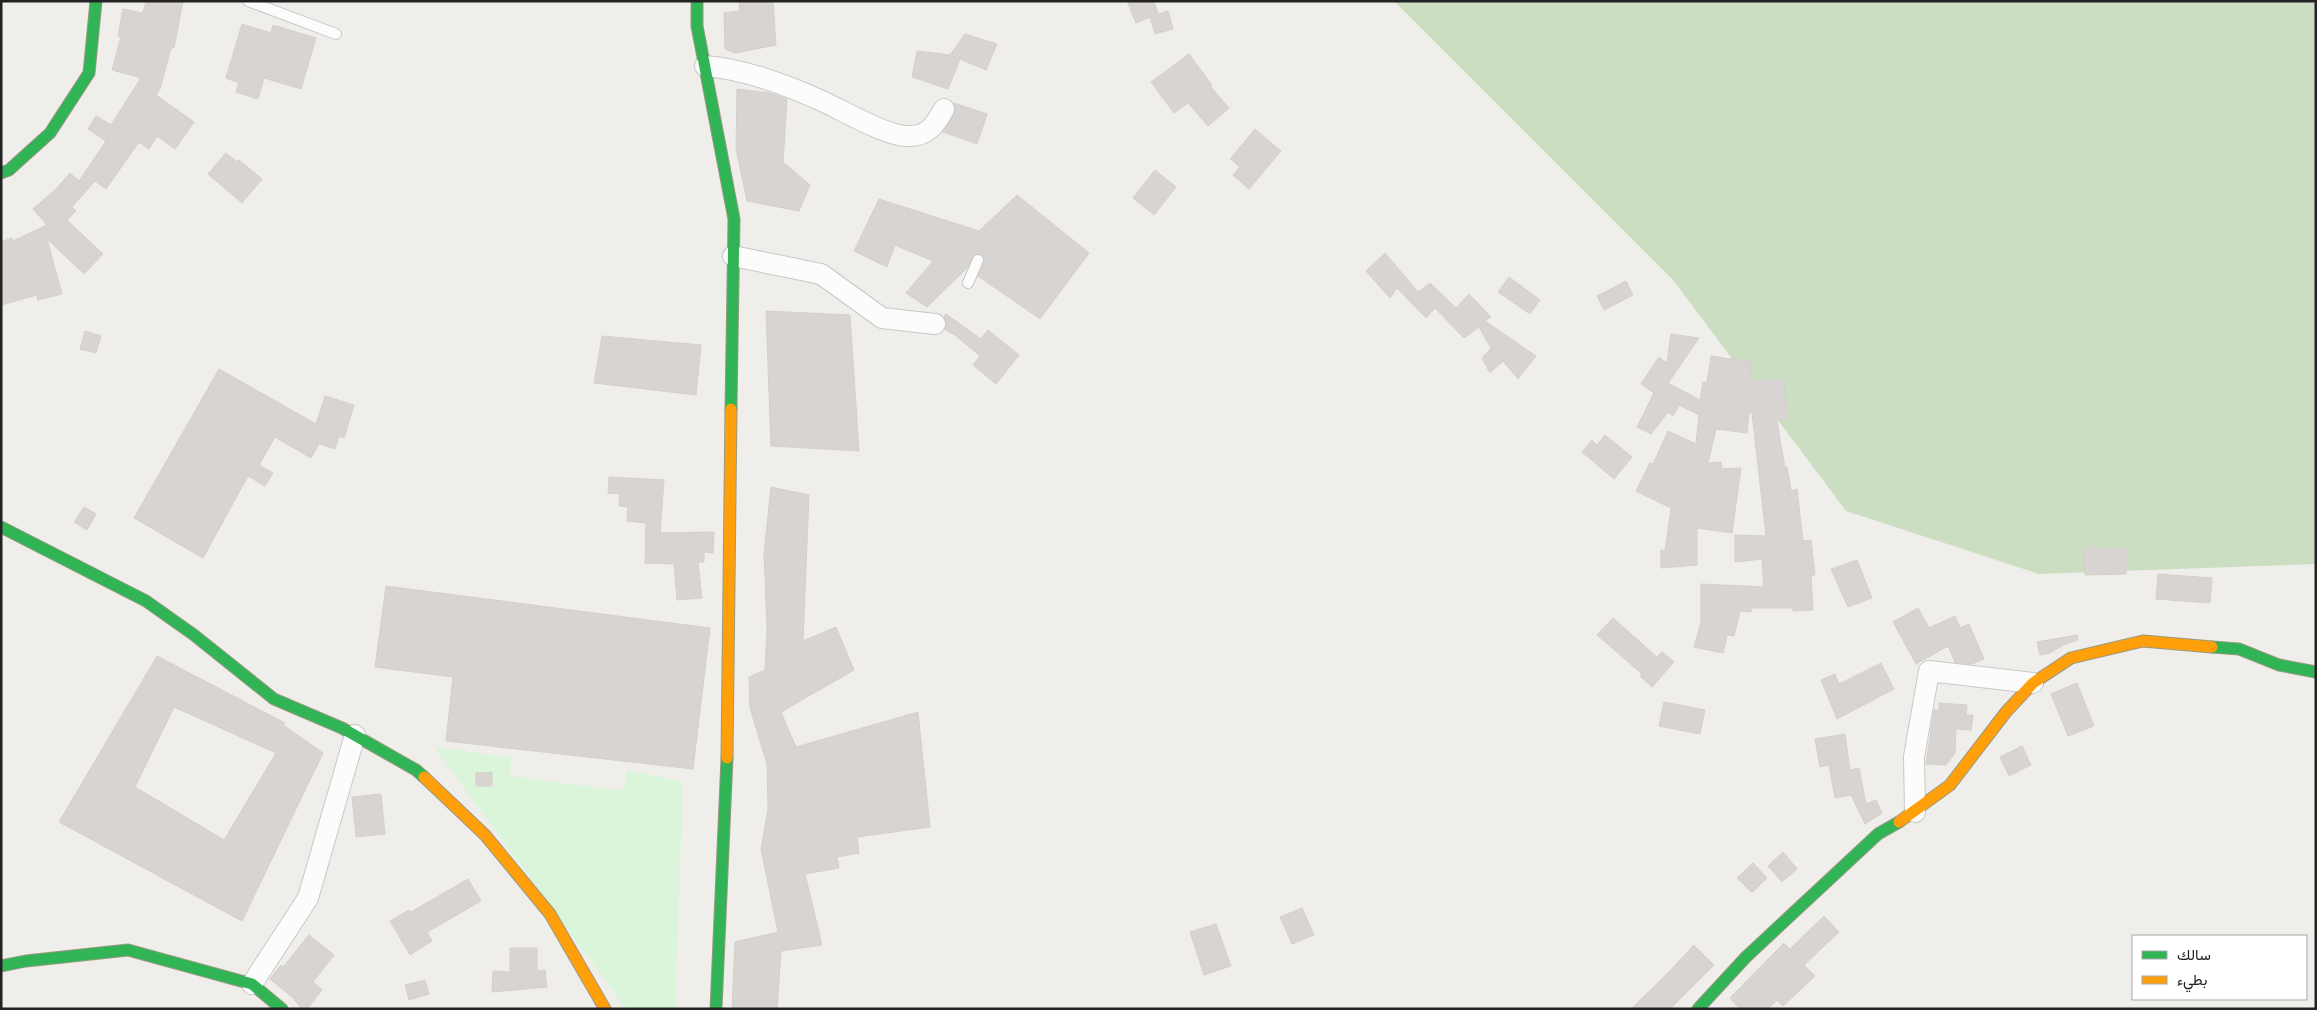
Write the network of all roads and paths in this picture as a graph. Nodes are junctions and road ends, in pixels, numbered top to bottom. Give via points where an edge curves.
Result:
1 (96, 1) edge
2 (248, 1) edge
3 (697, 1) edge
4 (336, 34) dead end
5 (705, 66) junction
6 (944, 109) dead end
7 (1, 173) edge
8 (734, 256) junction
9 (978, 260) dead end
10 (968, 283) dead end
11 (935, 324) dead end
12 (1, 527) edge
13 (2316, 672) edge
14 (2033, 683) junction
15 (355, 735) junction
16 (1915, 812) junction
17 (1, 966) edge
18 (252, 984) junction
19 (282, 1009) edge
20 (605, 1009) edge
21 (716, 1009) edge
22 (1698, 1009) edge

1 - 7 street via 89,73 50,133 9,170
2 - 4 lane
3 - 5 street via 697,26
5 - 6 street via 728,68 750,75 820,100 876,127 906,136 934,127
5 - 8 street via 734,219
8 - 11 street via 821,274 882,318
8 - 21 street via 726,802
9 - 10 lane
12 - 15 street via 146,601 274,699
13 - 14 street via 2279,665 2239,650 2143,641 2070,658
14 - 16 street via 2006,712 1950,785
14 - 16 street via 1929,671 1914,757
15 - 18 street via 308,898
15 - 20 street via 416,770 485,834 550,914
16 - 22 street via 1878,834 1746,958
17 - 18 street via 26,960 128,950
18 - 19 street

